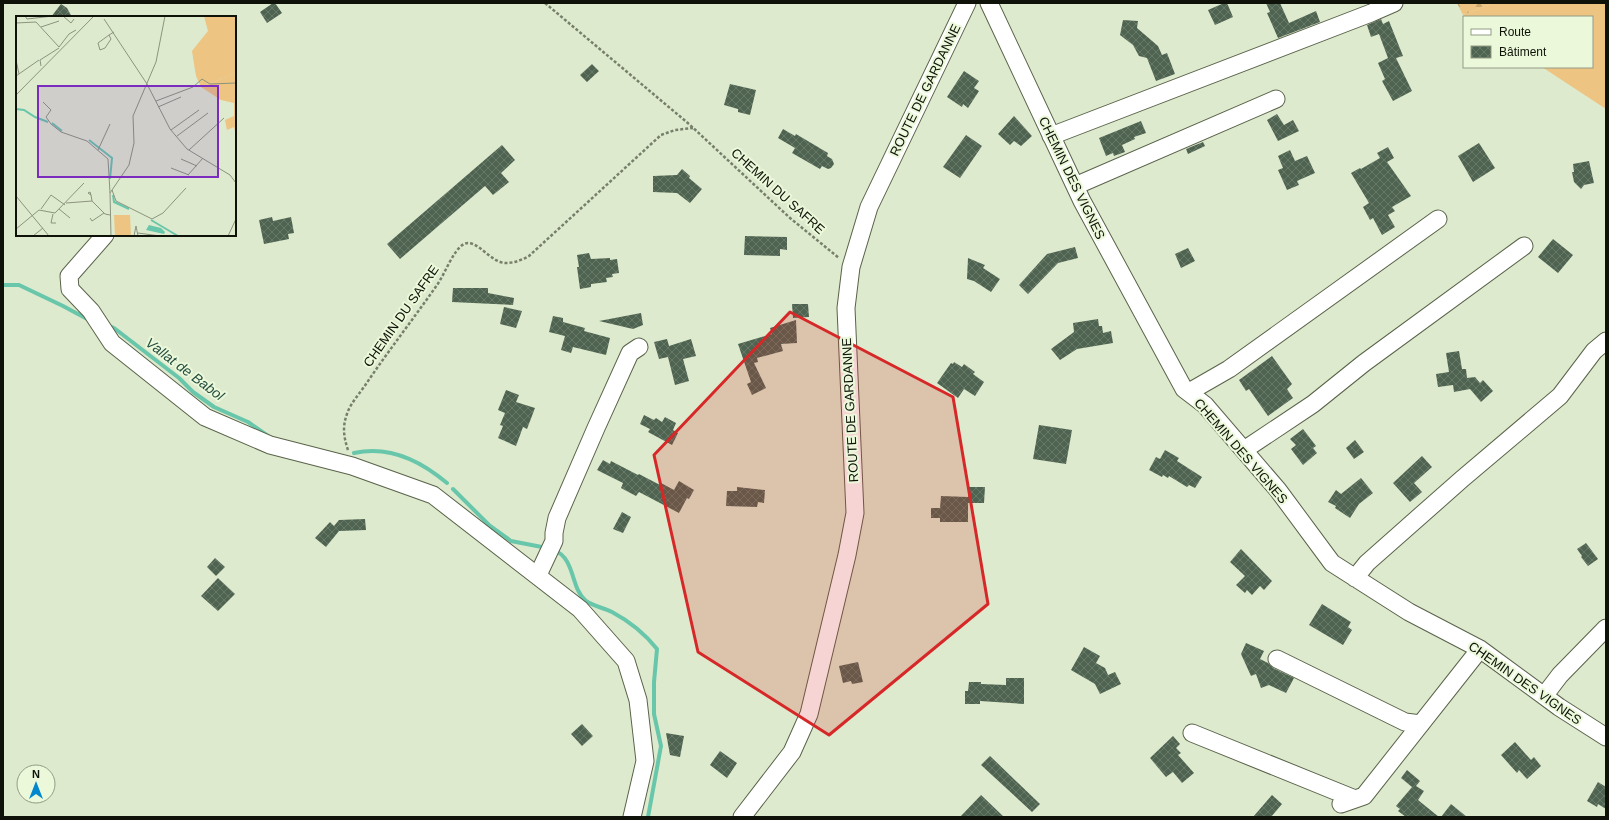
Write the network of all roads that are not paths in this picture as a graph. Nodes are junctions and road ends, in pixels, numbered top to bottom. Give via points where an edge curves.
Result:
1 (967, 3) edge
2 (989, 3) edge
3 (1394, 3) edge
4 (1276, 99) dead end
5 (1051, 136) junction
6 (1075, 186) junction
7 (1438, 219) dead end
8 (104, 236) edge
9 (1524, 246) dead end
10 (1606, 341) edge
11 (639, 347) dead end
12 (1188, 392) junction
13 (1244, 450) junction
14 (538, 575) junction
15 (1355, 578) junction
16 (1606, 628) edge
17 (1480, 649) junction
18 (1277, 659) dead end
19 (1544, 696) junction
20 (1421, 724) junction
21 (1192, 733) dead end
22 (1606, 736) edge
23 (632, 817) edge
24 (742, 817) edge

1 - 24 street, ROUTE DE GARDANNE via 869,207 851,267 846,308 855,514 847,555 809,714 792,752
2 - 5 street, CHEMIN DES VIGNES
3 - 5 street
4 - 6 street
5 - 6 street, CHEMIN DES VIGNES
6 - 12 street, CHEMIN DES VIGNES via 1184,389
7 - 12 street via 1229,369
8 - 14 street via 69,276 70,289 92,311 112,343 205,417 270,446 352,466 433,495
9 - 13 street via 1313,404
10 - 15 street via 1594,351 1560,396 1462,479 1368,563
11 - 14 street via 630,353 596,428 557,518 554,541
12 - 13 street, CHEMIN DES VIGNES via 1205,405
13 - 15 street, CHEMIN DES VIGNES via 1278,490 1332,563
14 - 23 street via 580,609 626,661 638,700 645,761
15 - 17 street, CHEMIN DES VIGNES via 1410,612
16 - 19 street via 1560,675
17 - 19 street, CHEMIN DES VIGNES
17 - 20 street
18 - 20 street via 1405,722
19 - 22 street, CHEMIN DES VIGNES
20 - 21 street via 1364,796 1348,802

